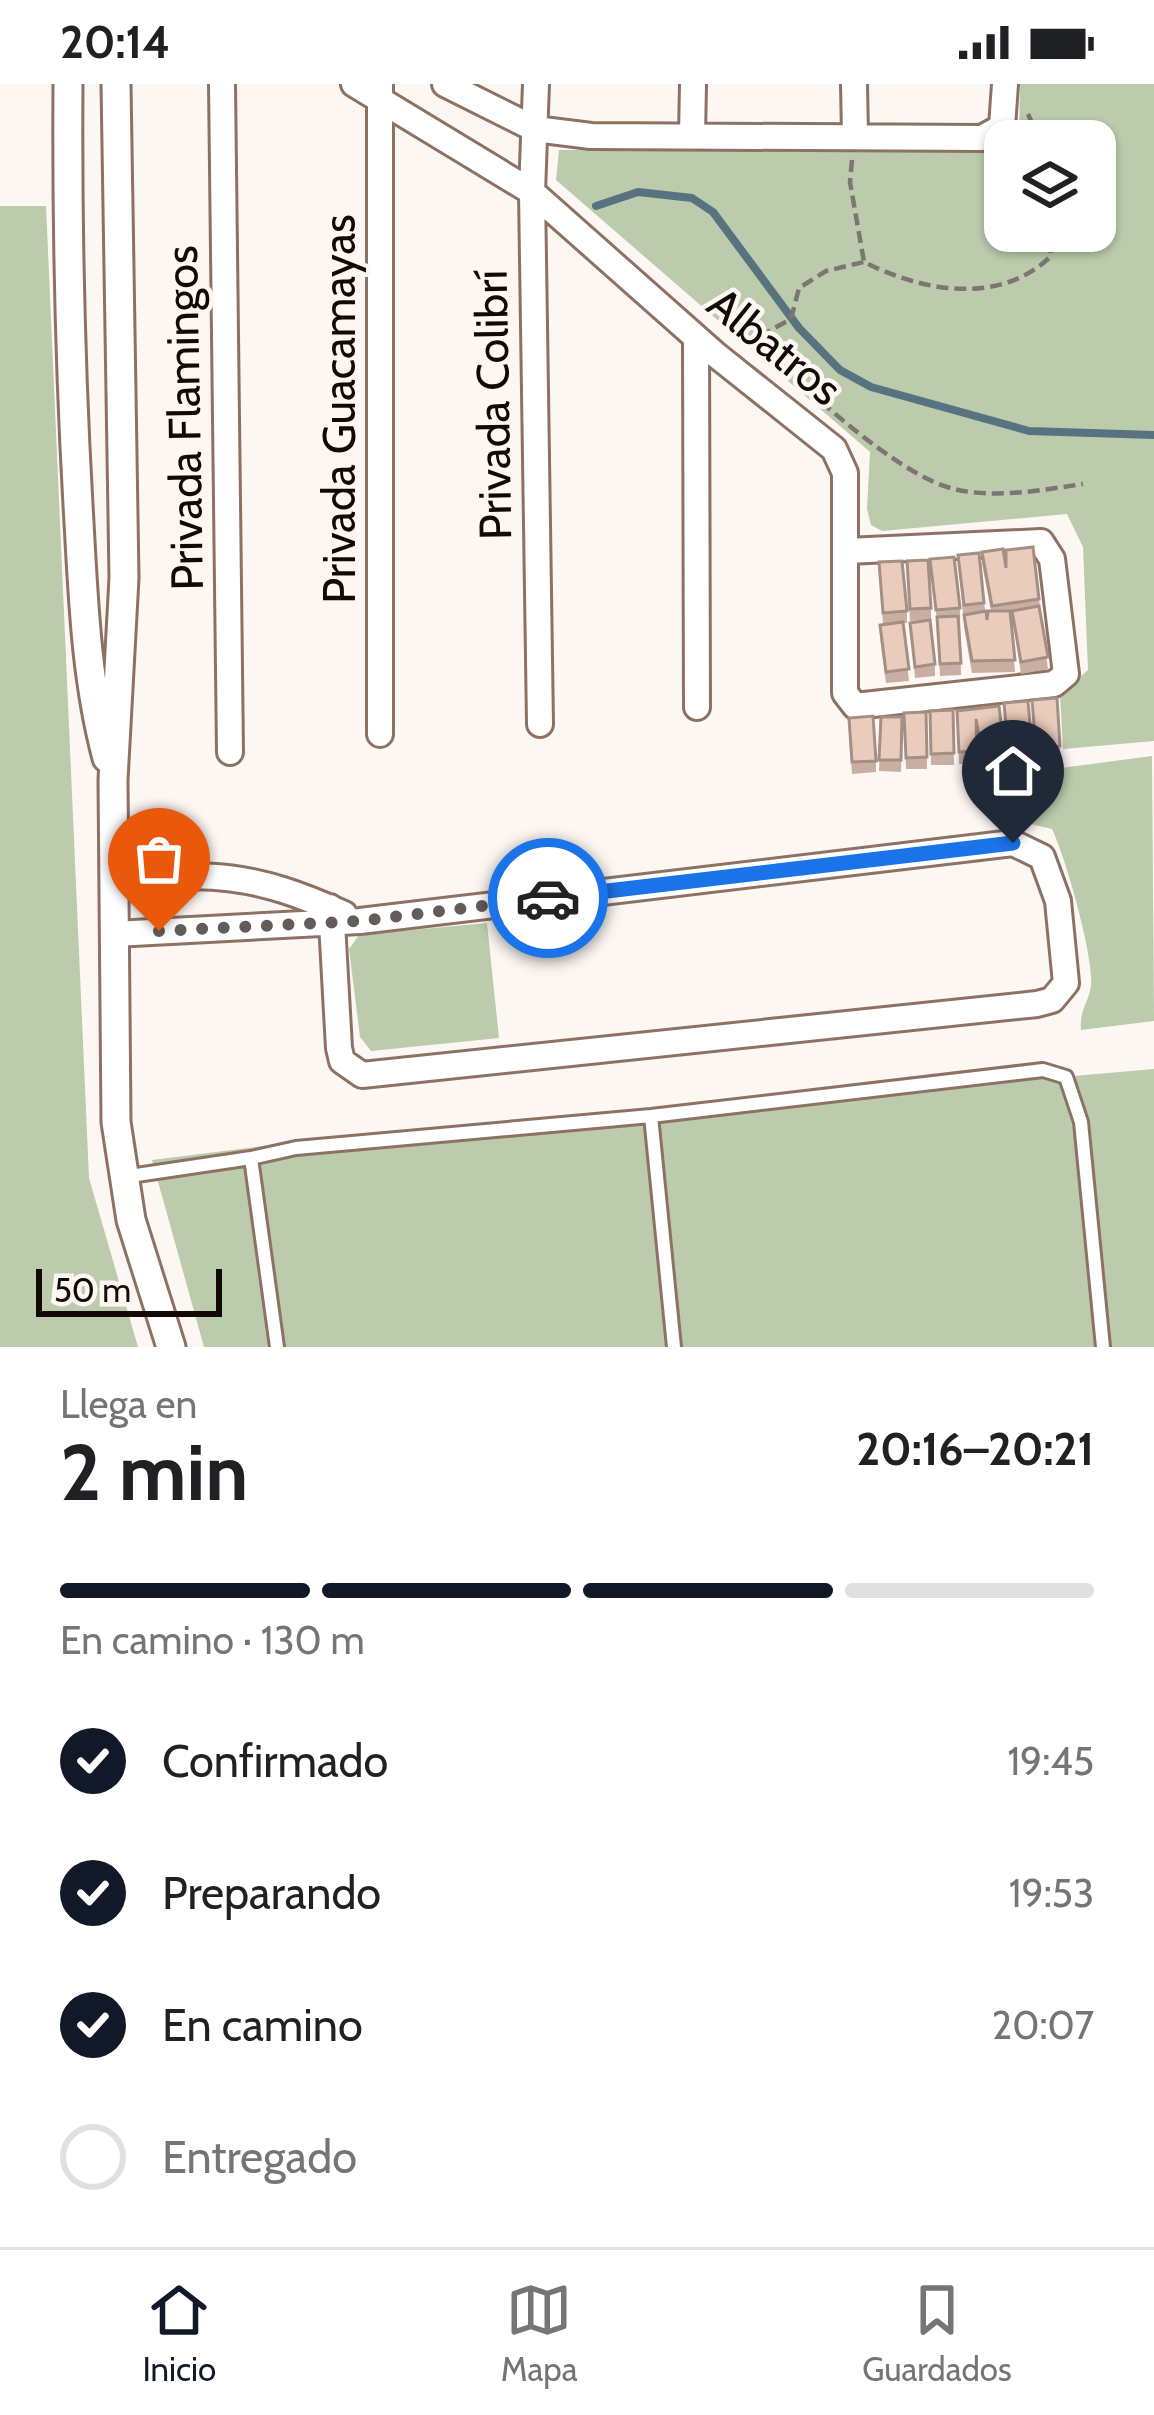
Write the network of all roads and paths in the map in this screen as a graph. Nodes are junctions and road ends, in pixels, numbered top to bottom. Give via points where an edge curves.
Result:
1 (68, 84) edge
2 (116, 84) edge
3 (222, 84) edge
4 (353, 84) edge
5 (445, 84) edge
6 (536, 84) edge
7 (693, 84) edge
8 (854, 84) edge
9 (1005, 84) edge
10 (381, 91) edge
11 (1028, 99) dead end
12 (1031, 120) edge
13 (535, 129) junction
14 (692, 136) junction
15 (855, 136) junction
16 (532, 193) junction
17 (1050, 252) edge
18 (67, 262) junction
19 (864, 262) junction
20 (756, 340) junction
21 (706, 346) junction
22 (122, 388) junction
23 (1083, 484) dead end
24 (848, 551) junction
25 (698, 707) dead end
26 (540, 724) dead end
27 (380, 734) dead end
28 (230, 752) dead end
29 (113, 780) junction
30 (114, 882) junction
31 (331, 915) junction
32 (114, 934) junction
33 (651, 1116) junction
34 (251, 1158) junction
35 (122, 1177) junction
36 (172, 1347) edge
37 (277, 1347) edge
38 (674, 1347) edge
39 (1103, 1347) edge

1 - 18 street
2 - 22 street
3 - 28 street, Privada Flamingos
4 - 10 street, Albatros
5 - 13 street
6 - 13 street, Privada Colibrí
7 - 14 street
8 - 15 street
9 - 15 street via 1005,116 994,134
10 - 16 street, Albatros
10 - 27 street, Privada Guacamayas
11 - 12 path
13 - 14 street
13 - 16 street, Privada Colibrí
14 - 15 street
15 - 19 path via 850,182
16 - 21 street, Albatros
16 - 26 street, Privada Colibrí
17 - 19 path via 1030,276 985,288 911,286
18 - 22 street via 79,282 84,385 94,394
18 - 29 street via 90,677
19 - 20 path via 800,288 791,319
20 - 21 path
20 - 23 path via 835,413 953,489 1004,494
21 - 24 street, Albatros via 834,448 845,473
21 - 25 street
22 - 29 street via 123,655
24 - 24 street, Albatros via 1041,542 1052,559 1069,668 1054,684 855,706 845,693
29 - 30 street
30 - 31 street via 197,872 240,876
30 - 32 street
31 - 31 street via 339,1048 362,1075 1037,1004 1066,983 1058,901 1042,856 1013,843 360,921
31 - 32 street
32 - 35 street
33 - 34 lane
33 - 38 lane
33 - 39 lane via 1056,1070 1072,1088 1082,1122
34 - 35 lane
34 - 37 lane
35 - 36 street

